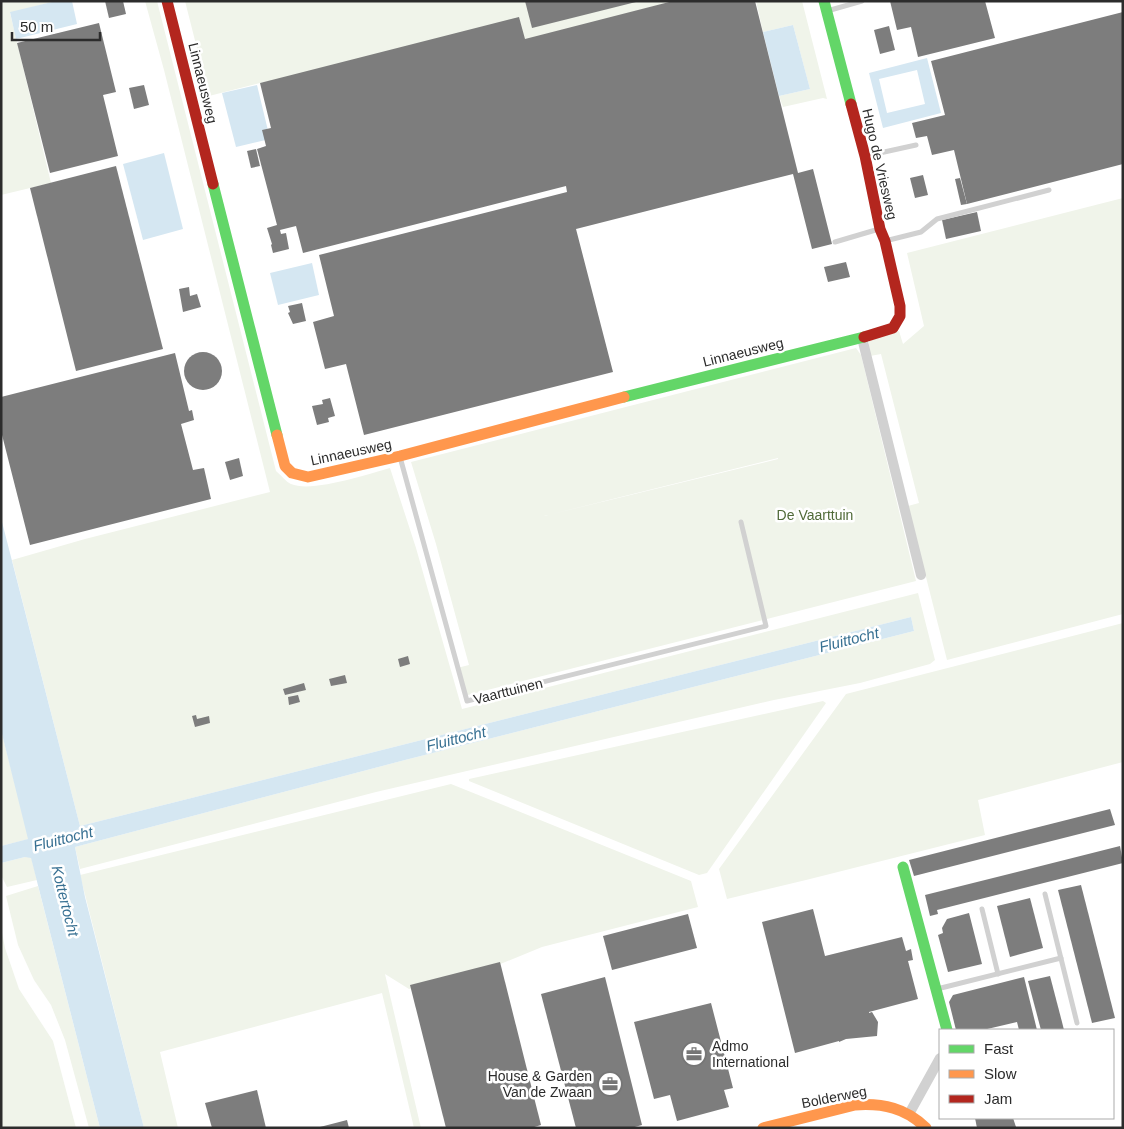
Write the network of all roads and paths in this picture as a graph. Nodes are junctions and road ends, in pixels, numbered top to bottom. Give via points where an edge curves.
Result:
1 (167, 1) edge
2 (862, 1) edge
3 (825, 6) edge
4 (916, 145) dead end
5 (865, 156) junction
6 (1049, 190) dead end
7 (880, 229) junction
8 (884, 241) junction
9 (835, 242) dead end
10 (888, 330) joint
11 (862, 338) junction
12 (400, 456) junction
13 (741, 522) dead end
14 (922, 575) dead end
15 (903, 867) dead end
16 (1045, 894) dead end
17 (982, 909) dead end
18 (1061, 958) junction
19 (998, 974) junction
20 (936, 990) junction
21 (1077, 1024) dead end
22 (947, 1029) edge
23 (939, 1060) edge
24 (909, 1114) junction
25 (763, 1128) edge
26 (926, 1128) edge

1 - 12 street, Linnaeusweg via 285,466 292,473 308,477
2 - 3 lane
3 - 5 street, Hugo de Vriesweg
4 - 5 lane
5 - 7 street, Hugo de Vriesweg
6 - 8 lane via 937,219 921,232
7 - 8 street, Hugo de Vriesweg
7 - 9 lane
8 - 10 street, Hugo de Vriesweg via 900,311 896,324
10 - 11 street, Linnaeusweg
11 - 12 street, Linnaeusweg
11 - 14 street
12 - 13 lane, Vaarttuinen via 467,701 766,626
15 - 20 street
16 - 18 lane
17 - 19 lane
18 - 19 lane
18 - 21 lane
19 - 20 lane
20 - 22 street
23 - 24 street
24 - 25 street, Bolderweg via 890,1106 855,1105
24 - 26 street, Bolderweg

